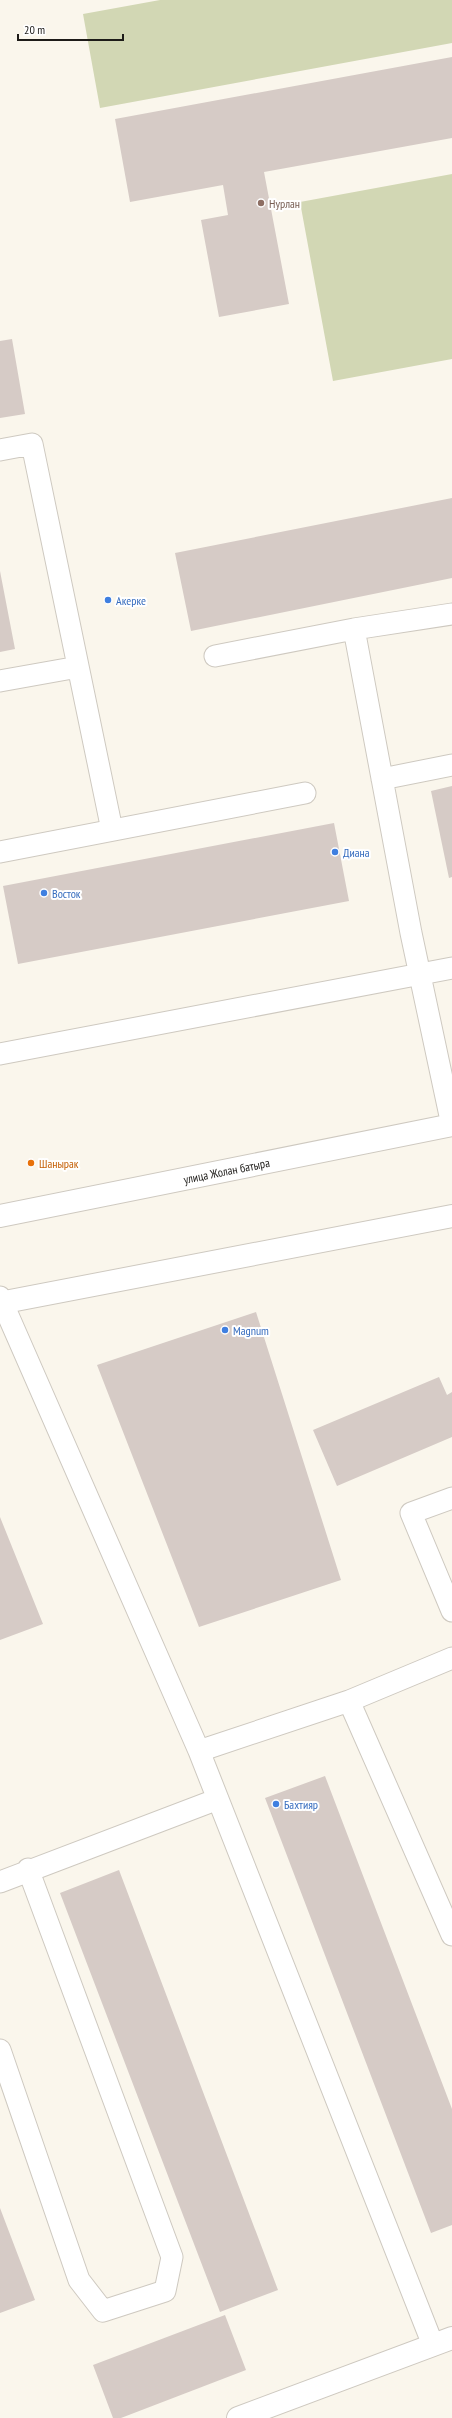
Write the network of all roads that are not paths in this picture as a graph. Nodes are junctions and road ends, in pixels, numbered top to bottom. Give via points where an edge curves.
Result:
1 (0, 450) edge
2 (452, 614) edge
3 (354, 629) junction
4 (215, 656) dead end
5 (78, 667) junction
6 (0, 681) edge
7 (452, 765) edge
8 (382, 779) junction
9 (305, 793) dead end
10 (112, 830) junction
11 (0, 852) edge
12 (452, 968) edge
13 (419, 974) junction
14 (0, 1054) edge
15 (452, 1125) edge
16 (0, 1216) edge
17 (452, 1216) edge
18 (0, 1301) edge
19 (452, 1498) edge
20 (452, 1611) edge
21 (452, 1658) edge
22 (349, 1701) junction
23 (199, 1751) junction
24 (218, 1799) junction
25 (28, 1869) junction
26 (0, 1882) edge
27 (452, 1935) edge
28 (0, 2050) edge
29 (443, 2342) edge
30 (238, 2418) edge

1 - 5 lane via 32,444
2 - 3 lane
3 - 4 lane
3 - 8 lane
5 - 6 lane
5 - 10 lane
7 - 8 lane
8 - 13 lane
9 - 10 lane
10 - 11 lane
12 - 13 lane
13 - 14 lane
13 - 15 lane
15 - 16 street, улица Жолан батыра
17 - 18 street
18 - 23 lane
19 - 20 lane via 411,1513
21 - 22 lane
22 - 23 lane
22 - 27 lane
23 - 24 lane
24 - 25 lane
24 - 29 lane
25 - 26 lane
25 - 28 lane via 172,2257 165,2291 103,2311 79,2280
29 - 30 street

